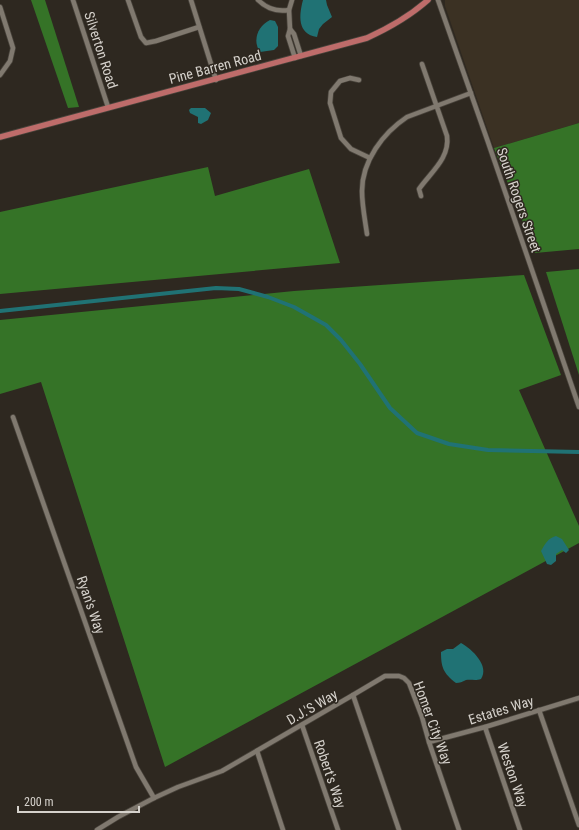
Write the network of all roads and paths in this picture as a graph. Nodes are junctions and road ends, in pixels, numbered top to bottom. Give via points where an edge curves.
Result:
1 (73, 0) edge
2 (128, 0) edge
3 (191, 0) edge
4 (258, 0) edge
5 (292, 0) edge
6 (428, 0) edge
7 (438, 0) edge
8 (0, 7) edge
9 (289, 10) junction
10 (199, 26) junction
11 (290, 29) junction
12 (301, 56) junction
13 (295, 58) junction
14 (422, 64) dead end
15 (0, 74) edge
16 (216, 80) junction
17 (358, 80) dead end
18 (471, 93) junction
19 (436, 106) junction
20 (108, 108) junction
21 (0, 137) edge
22 (370, 158) junction
23 (420, 196) dead end
24 (367, 234) dead end
25 (579, 407) edge
26 (13, 416) dead end
27 (353, 695) junction
28 (579, 698) edge
29 (539, 710) junction
30 (302, 725) junction
31 (485, 727) junction
32 (429, 742) junction
33 (257, 751) junction
34 (154, 798) junction
35 (579, 825) edge
36 (97, 830) edge
37 (283, 830) edge
38 (338, 830) edge
39 (399, 830) edge
40 (459, 830) edge
41 (520, 830) edge

1 - 20 street, Silverton Road
2 - 10 street via 140,37 146,42
3 - 10 street
4 - 9 street via 269,8
5 - 9 street
6 - 12 main road, Pine Barren Road via 385,30 367,38
7 - 18 street, South Rogers Street
8 - 15 street via 13,48 10,62
9 - 11 street
10 - 16 street
11 - 12 street
11 - 13 street via 288,36
12 - 13 main road, Pine Barren Road
13 - 16 main road, Pine Barren Road
14 - 19 street
16 - 20 main road, Pine Barren Road
17 - 22 street via 350,78 340,81 331,92 330,103 341,138 351,149
18 - 19 street
18 - 25 street, South Rogers Street
19 - 22 street via 399,122 384,137
19 - 23 street via 448,144 445,155 419,189
20 - 21 main road, Pine Barren Road
22 - 24 street via 362,190
26 - 34 street, Ryan's Way via 136,767
27 - 30 street, D.J.'S Way
27 - 32 street, Homer City Way via 386,676 404,678 412,690
27 - 39 street, D.J.'S Way
28 - 29 street, Estates Way
29 - 31 street, Estates Way
29 - 35 street
30 - 33 street, D.J.'S Way
30 - 38 street, Robert's Way
31 - 32 street, Estates Way
31 - 41 street, Weston Way
32 - 40 street, Homer City Way
33 - 34 street, D.J.'S Way via 222,771
33 - 37 street
34 - 36 street, D.J.'S Way

